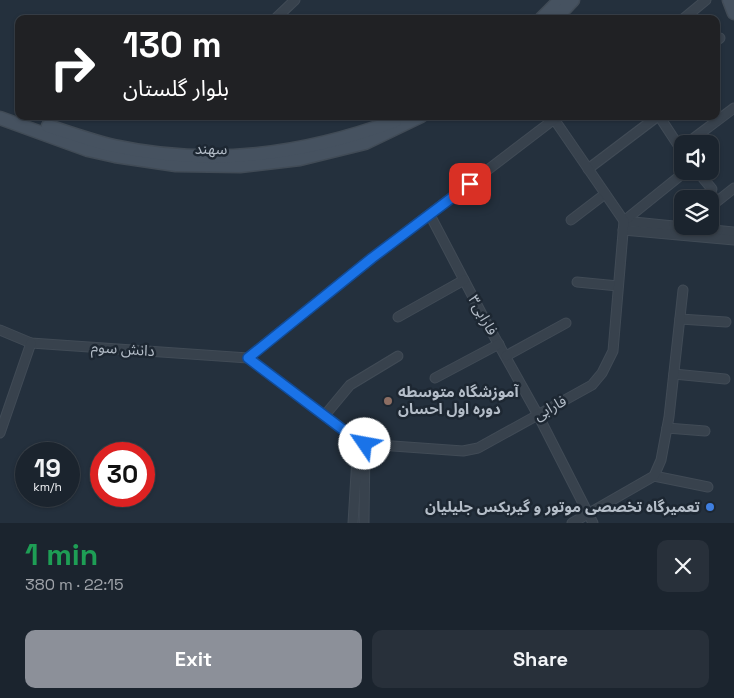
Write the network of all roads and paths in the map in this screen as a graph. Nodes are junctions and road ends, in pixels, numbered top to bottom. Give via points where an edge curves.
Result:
1 (295, 0) edge
2 (560, 0) edge
3 (573, 0) edge
4 (706, 0) edge
5 (729, 0) edge
6 (734, 13) edge
7 (279, 15) edge
8 (545, 15) edge
9 (559, 15) edge
10 (688, 15) edge
11 (734, 108) edge
12 (0, 109) edge
13 (15, 115) edge
14 (0, 118) edge
15 (720, 119) edge
16 (32, 120) edge
17 (394, 120) edge
18 (413, 120) edge
19 (553, 120) edge
20 (557, 120) edge
21 (653, 120) edge
22 (661, 120) edge
23 (719, 120) edge
24 (700, 135) edge
25 (674, 136) edge
26 (588, 169) junction
27 (676, 180) edge
28 (704, 180) edge
29 (734, 188) edge
30 (712, 189) dead end
31 (605, 194) junction
32 (719, 200) edge
33 (430, 215) junction
34 (571, 220) dead end
35 (623, 225) junction
36 (674, 227) edge
37 (719, 230) edge
38 (734, 232) edge
39 (734, 240) edge
40 (464, 280) junction
41 (577, 282) dead end
42 (618, 286) junction
43 (683, 290) dead end
44 (398, 317) dead end
45 (680, 319) junction
46 (726, 322) dead end
47 (566, 323) dead end
48 (0, 330) edge
49 (31, 343) junction
50 (499, 344) junction
51 (398, 356) dead end
52 (506, 356) junction
53 (248, 358) junction
54 (674, 374) junction
55 (435, 378) dead end
56 (725, 379) dead end
57 (324, 415) junction
58 (538, 415) junction
59 (667, 428) junction
60 (705, 431) dead end
61 (0, 433) edge
62 (361, 443) junction
63 (654, 476) junction
64 (708, 487) dead end
65 (588, 514) junction
66 (353, 523) edge
67 (364, 523) edge
68 (572, 523) edge
69 (593, 523) edge

1 - 7 street
2 - 8 street
3 - 9 street
4 - 10 street
5 - 6 street
11 - 15 street
12 - 13 street, سهند
14 - 18 street, سهند via 88,150 115,156 176,165 240,166 300,158 365,143
16 - 17 street, سهند via 113,146 189,157 242,156 312,146 362,133
19 - 33 street
20 - 26 street
21 - 26 street
22 - 25 street
23 - 24 street
26 - 31 street
27 - 35 street
28 - 30 street
29 - 32 street
31 - 34 street
31 - 35 street
33 - 40 street, فارابی۳
33 - 53 street
35 - 36 street
35 - 39 street
35 - 42 street, فارابی
37 - 38 street
40 - 44 street
40 - 50 street, فارابی۳
41 - 42 street
42 - 58 street, فارابی via 612,351 602,373 592,385
43 - 45 street
45 - 46 street
45 - 54 street
47 - 52 street
48 - 49 street, دانش سوم
49 - 53 street, دانش سوم
49 - 61 street
50 - 52 street, فارابی۳
50 - 55 street
51 - 57 street via 350,384
52 - 58 street, فارابی۳
53 - 57 street
54 - 56 street
54 - 59 street
57 - 62 street
58 - 62 street, فارابی via 478,448 463,451
58 - 65 street, فارابی۳
59 - 60 street
59 - 63 street via 661,460
62 - 66 street
62 - 67 street
63 - 64 street
63 - 65 street
65 - 68 street
65 - 69 street, فارابی۳

